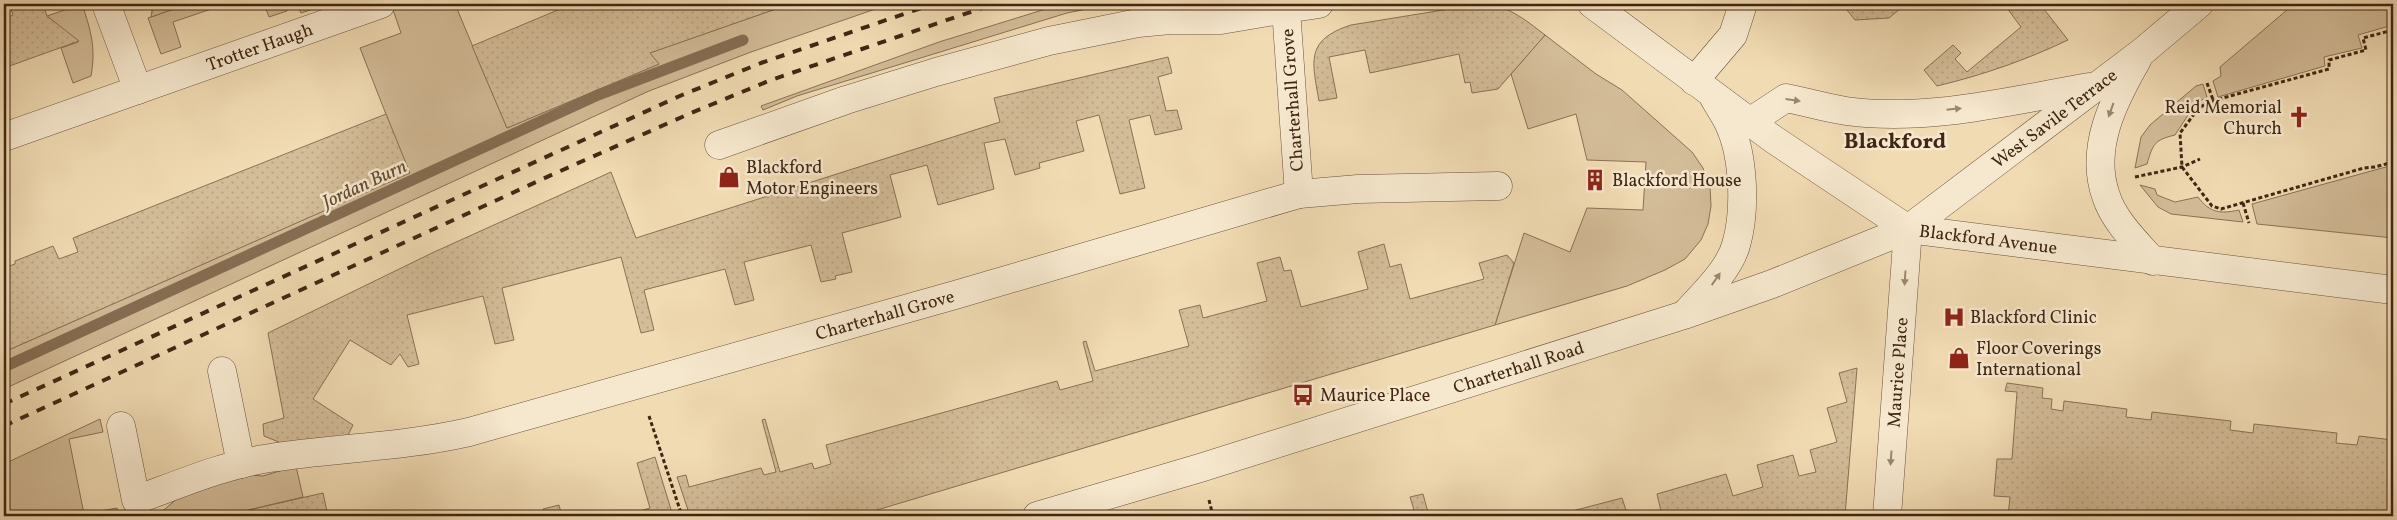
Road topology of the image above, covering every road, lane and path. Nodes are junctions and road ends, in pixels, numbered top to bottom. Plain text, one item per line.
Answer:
1 (106, 4) edge
2 (382, 4) edge
3 (1319, 4) edge
4 (1592, 4) edge
5 (1743, 4) edge
6 (2196, 5) edge
7 (1286, 10) junction
8 (2393, 30) edge
9 (2142, 52) junction
10 (2207, 83) dead end
11 (1702, 86) junction
12 (2094, 87) junction
13 (138, 90) junction
14 (2215, 101) junction
15 (2216, 108) dead end
16 (1751, 121) junction
17 (4, 137) edge
18 (718, 145) dead end
19 (2200, 159) dead end
20 (2393, 162) edge
21 (2182, 167) junction
22 (2138, 176) dead end
23 (1498, 186) dead end
24 (1299, 194) junction
25 (2243, 203) junction
26 (2249, 223) dead end
27 (1908, 230) junction
28 (2153, 261) junction
29 (2393, 290) edge
30 (1684, 315) junction
31 (222, 371) dead end
32 (638, 384) junction
33 (121, 426) dead end
34 (241, 464) junction
35 (682, 516) edge
36 (1037, 516) edge
37 (1887, 516) edge

1 - 13 street
2 - 13 street, Trotter Haugh
3 - 7 street, Charterhall Grove
4 - 11 street, Blackford Avenue
5 - 11 street
6 - 9 street, West Savile Terrace
7 - 18 street
7 - 24 street, Charterhall Grove
8 - 14 path
9 - 12 street, West Savile Terrace
9 -> 28 street
10 - 14 path
11 - 16 street, Blackford Avenue
30 -> 11 street
16 -> 12 street
12 - 27 street, West Savile Terrace
13 - 17 street, Trotter Haugh
14 - 15 path
14 - 21 path
16 - 27 street, Blackford Avenue
19 - 21 path
20 - 25 path
21 - 22 path
21 - 25 path
23 - 24 street, Charterhall Grove
24 - 32 street, Charterhall Grove
25 - 26 path
27 - 28 street, Blackford Avenue
27 - 30 street, Charterhall Road
27 -> 37 street, Maurice Place
28 - 29 street, Blackford Avenue
30 - 36 street, Charterhall Road
31 - 34 street
32 - 34 street, Charterhall Grove
32 - 35 path
33 - 34 street, Charterhall Grove

